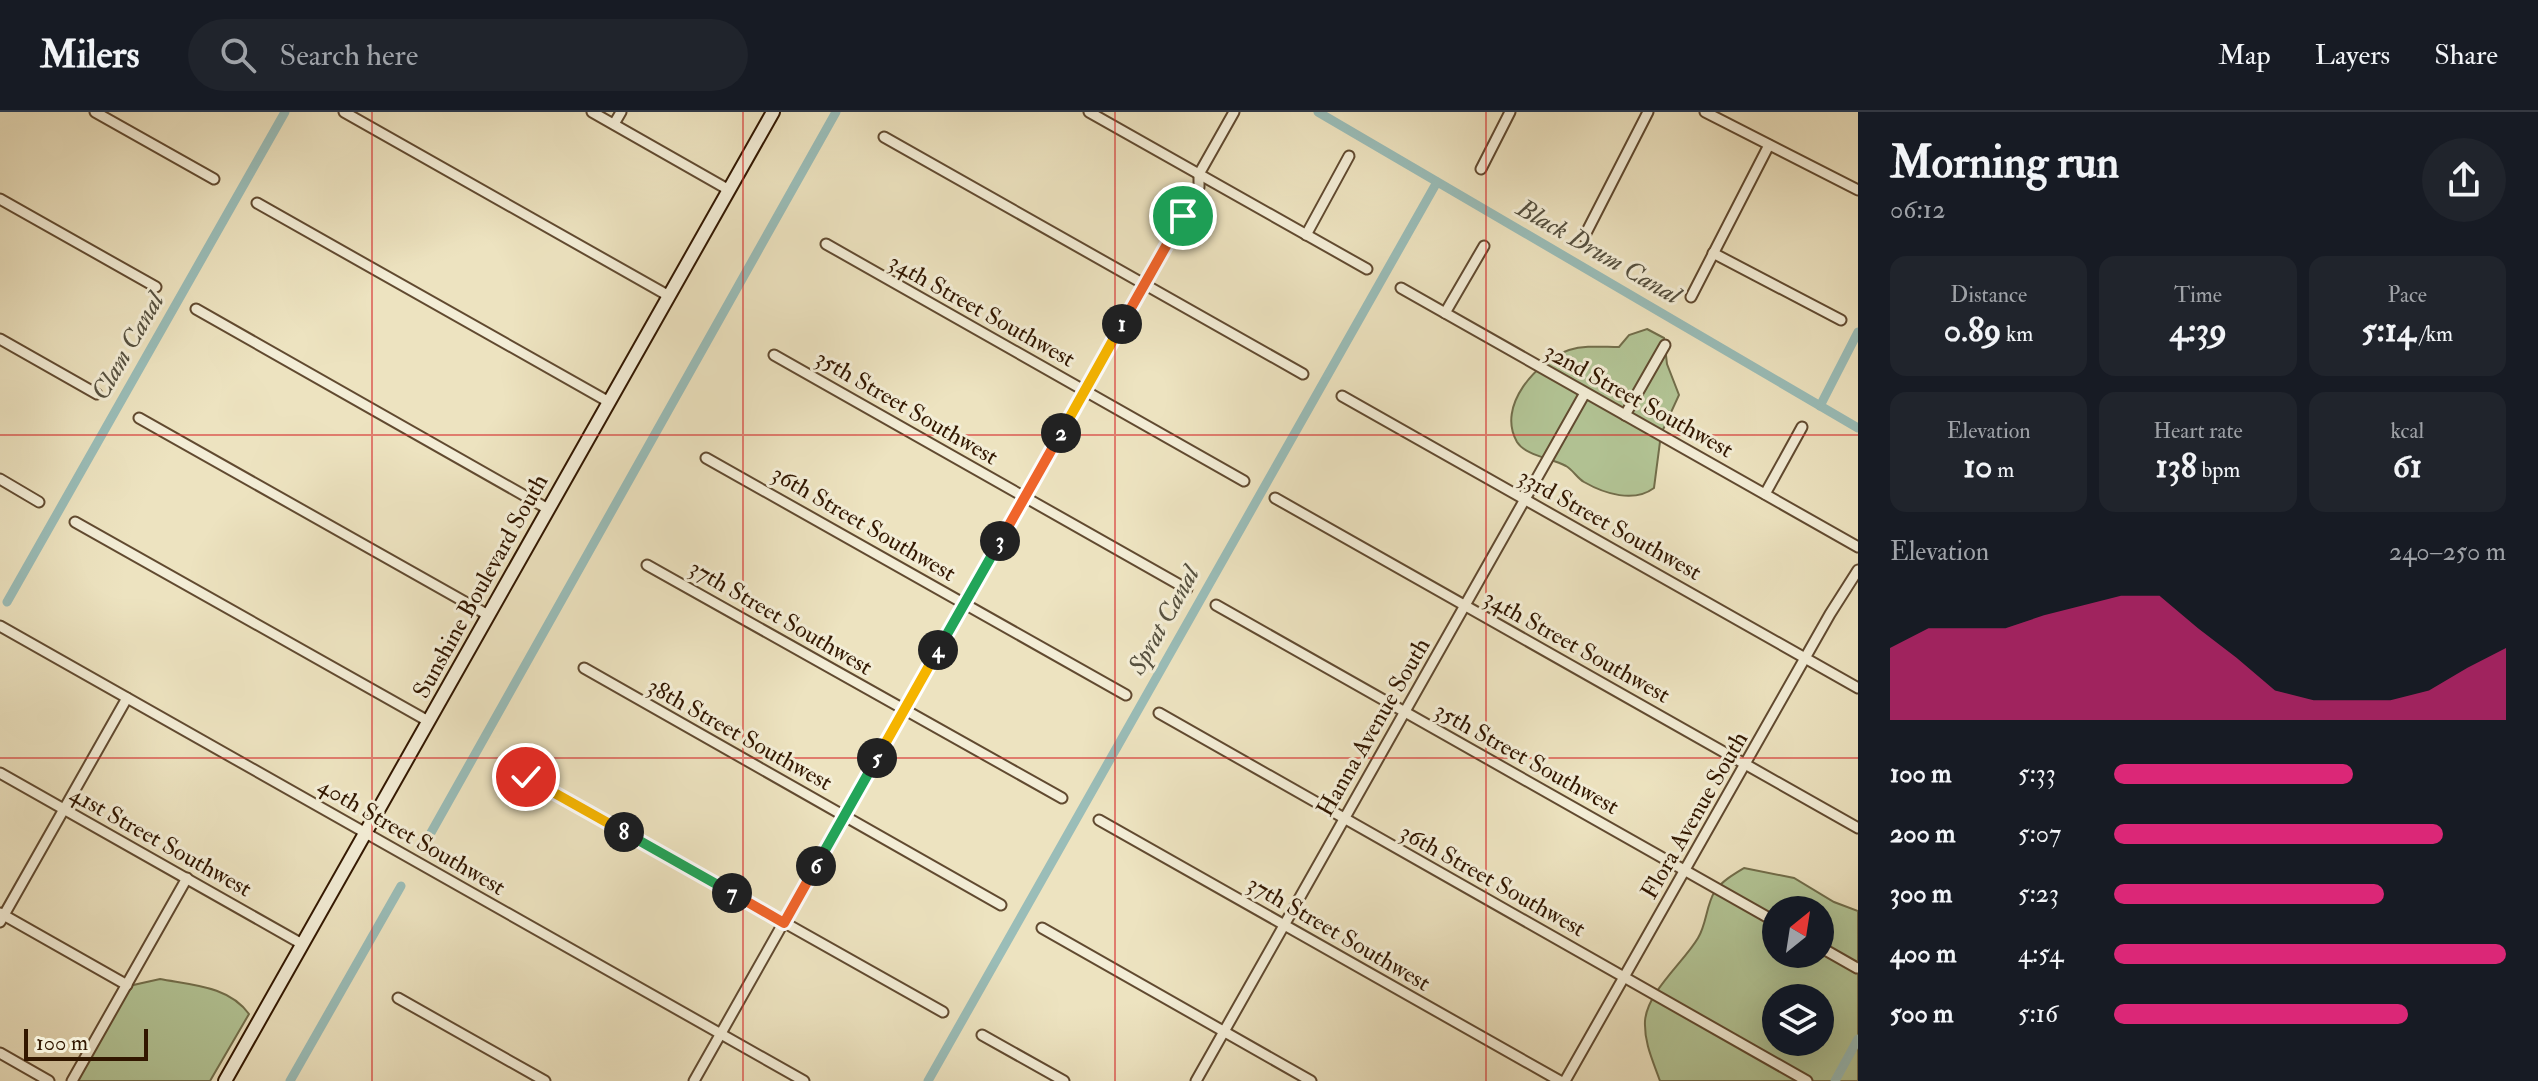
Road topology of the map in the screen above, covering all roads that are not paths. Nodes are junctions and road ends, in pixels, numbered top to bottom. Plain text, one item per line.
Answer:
1 (95, 112) edge
2 (344, 112) edge
3 (592, 112) edge
4 (621, 112) edge
5 (773, 112) edge
6 (1234, 112) edge
7 (1510, 112) edge
8 (1648, 112) edge
9 (1705, 112) edge
10 (1091, 113) edge
11 (614, 124) junction
12 (884, 137) dead end
13 (1769, 145) junction
14 (1349, 156) dead end
15 (1481, 169) dead end
16 (1199, 174) junction
17 (214, 179) dead end
18 (729, 190) junction
19 (1858, 190) edge
20 (0, 199) edge
21 (257, 203) dead end
22 (1306, 235) junction
23 (1584, 237) dead end
24 (826, 244) dead end
25 (1484, 246) dead end
26 (1713, 253) junction
27 (1367, 269) dead end
28 (1145, 284) junction
29 (156, 287) dead end
30 (1401, 288) dead end
31 (669, 296) junction
32 (1691, 297) dead end
33 (196, 309) dead end
34 (1445, 313) junction
35 (1841, 320) dead end
36 (0, 339) edge
37 (1665, 345) dead end
38 (774, 355) dead end
39 (1303, 374) dead end
40 (1085, 390) junction
41 (1585, 393) junction
42 (97, 394) dead end
43 (1342, 396) dead end
44 (609, 402) junction
45 (1625, 415) junction
46 (139, 418) dead end
47 (1802, 427) dead end
48 (706, 458) dead end
49 (0, 479) edge
50 (1244, 481) dead end
51 (1765, 494) junction
52 (1024, 497) junction
53 (1275, 498) dead end
54 (1525, 499) junction
55 (39, 502) dead end
56 (548, 509) junction
57 (75, 522) dead end
58 (1858, 547) edge
59 (647, 565) dead end
60 (1858, 570) edge
61 (1187, 589) dead end
62 (964, 604) junction
63 (1216, 605) dead end
64 (1465, 605) junction
65 (488, 615) junction
66 (0, 626) edge
67 (1806, 658) junction
68 (584, 668) dead end
69 (1858, 688) edge
70 (1126, 695) dead end
71 (127, 698) junction
72 (904, 710) junction
73 (1405, 712) junction
74 (1159, 713) dead end
75 (428, 721) junction
76 (1746, 764) junction
77 (0, 773) edge
78 (526, 777) dead end
79 (1062, 798) dead end
80 (64, 809) junction
81 (844, 816) junction
82 (1344, 819) junction
83 (1099, 820) dead end
84 (1858, 828) edge
85 (365, 833) junction
86 (1685, 870) junction
87 (187, 878) junction
88 (1001, 905) dead end
89 (1762, 914) edge
90 (1, 917) edge
91 (784, 923) junction
92 (1284, 925) junction
93 (1042, 928) dead end
94 (302, 944) junction
95 (1834, 955) edge
96 (1857, 968) edge
97 (1625, 977) junction
98 (127, 985) junction
99 (398, 998) dead end
100 (943, 1012) dead end
101 (1224, 1032) junction
102 (721, 1034) junction
103 (982, 1035) dead end
104 (0, 1053) edge
105 (49, 1081) edge
106 (72, 1081) edge
107 (225, 1081) edge
108 (545, 1081) edge
109 (694, 1081) edge
110 (804, 1081) edge
111 (1064, 1081) edge
112 (1196, 1081) edge
113 (1311, 1081) edge
114 (1563, 1081) edge
115 (1807, 1081) edge

1 - 17 street
2 - 31 street
3 - 11 street
4 - 11 street
5 - 18 street, Sunshine Boulevard South
6 - 16 street
7 - 15 street
8 - 23 street
9 - 13 street
10 - 16 street
11 - 18 street
12 - 28 street
13 - 19 street
13 - 26 street
14 - 22 street
16 - 22 street
16 - 28 street
18 - 31 street, Sunshine Boulevard South
20 - 29 street
21 - 44 street
22 - 27 street
24 - 40 street, 34th Street Southwest
25 - 34 street
26 - 32 street
26 - 35 street
28 - 39 street
28 - 40 street
30 - 34 street, 32nd Street Southwest
31 - 44 street, Sunshine Boulevard South
33 - 56 street
34 - 41 street, 32nd Street Southwest
36 - 42 street
37 - 45 street
38 - 52 street, 35th Street Southwest
40 - 50 street, 34th Street Southwest
40 - 52 street
41 - 45 street, 32nd Street Southwest
41 - 54 street, Hanna Avenue South
43 - 54 street, 33rd Street Southwest
44 - 56 street, Sunshine Boulevard South
45 - 51 street, 32nd Street Southwest
46 - 65 street
47 - 51 street
48 - 62 street, 36th Street Southwest
49 - 55 street
51 - 58 street, 32nd Street Southwest
52 - 61 street, 35th Street Southwest
52 - 62 street
53 - 64 street, 34th Street Southwest
54 - 64 street, Hanna Avenue South
54 - 67 street, 33rd Street Southwest
56 - 65 street, Sunshine Boulevard South
57 - 75 street
59 - 72 street, 37th Street Southwest
60 - 67 street, Flora Avenue South
62 - 70 street, 36th Street Southwest
62 - 72 street
63 - 73 street, 35th Street Southwest
64 - 73 street, Hanna Avenue South
64 - 76 street, 34th Street Southwest
65 - 75 street, Sunshine Boulevard South
66 - 71 street, 40th Street Southwest
67 - 69 street, 33rd Street Southwest
67 - 76 street, Flora Avenue South
68 - 81 street, 38th Street Southwest
71 - 80 street
71 - 85 street, 40th Street Southwest
72 - 79 street, 37th Street Southwest
72 - 81 street
73 - 82 street, Hanna Avenue South
73 - 86 street, 35th Street Southwest
74 - 82 street, 36th Street Southwest
75 - 85 street, Sunshine Boulevard South
76 - 84 street, 34th Street Southwest
76 - 86 street, Flora Avenue South
77 - 80 street, 41st Street Southwest
78 - 91 street
80 - 87 street, 41st Street Southwest
80 - 90 street
81 - 88 street, 38th Street Southwest
81 - 91 street
82 - 92 street, Hanna Avenue South
82 - 97 street, 36th Street Southwest
83 - 92 street, 37th Street Southwest
85 - 94 street, Sunshine Boulevard South
85 - 102 street, 40th Street Southwest
86 - 89 street, 35th Street Southwest
86 - 97 street, Flora Avenue South
87 - 94 street, 41st Street Southwest
87 - 98 street
90 - 98 street
91 - 100 street
91 - 102 street
92 - 101 street, Hanna Avenue South
92 - 114 street, 37th Street Southwest
93 - 101 street
94 - 107 street, Sunshine Boulevard South
95 - 96 street
97 - 114 street, Flora Avenue South
97 - 115 street, 36th Street Southwest
98 - 106 street
99 - 108 street
101 - 112 street, Hanna Avenue South
101 - 113 street
102 - 109 street
102 - 110 street, 40th Street Southwest
103 - 111 street
104 - 105 street

